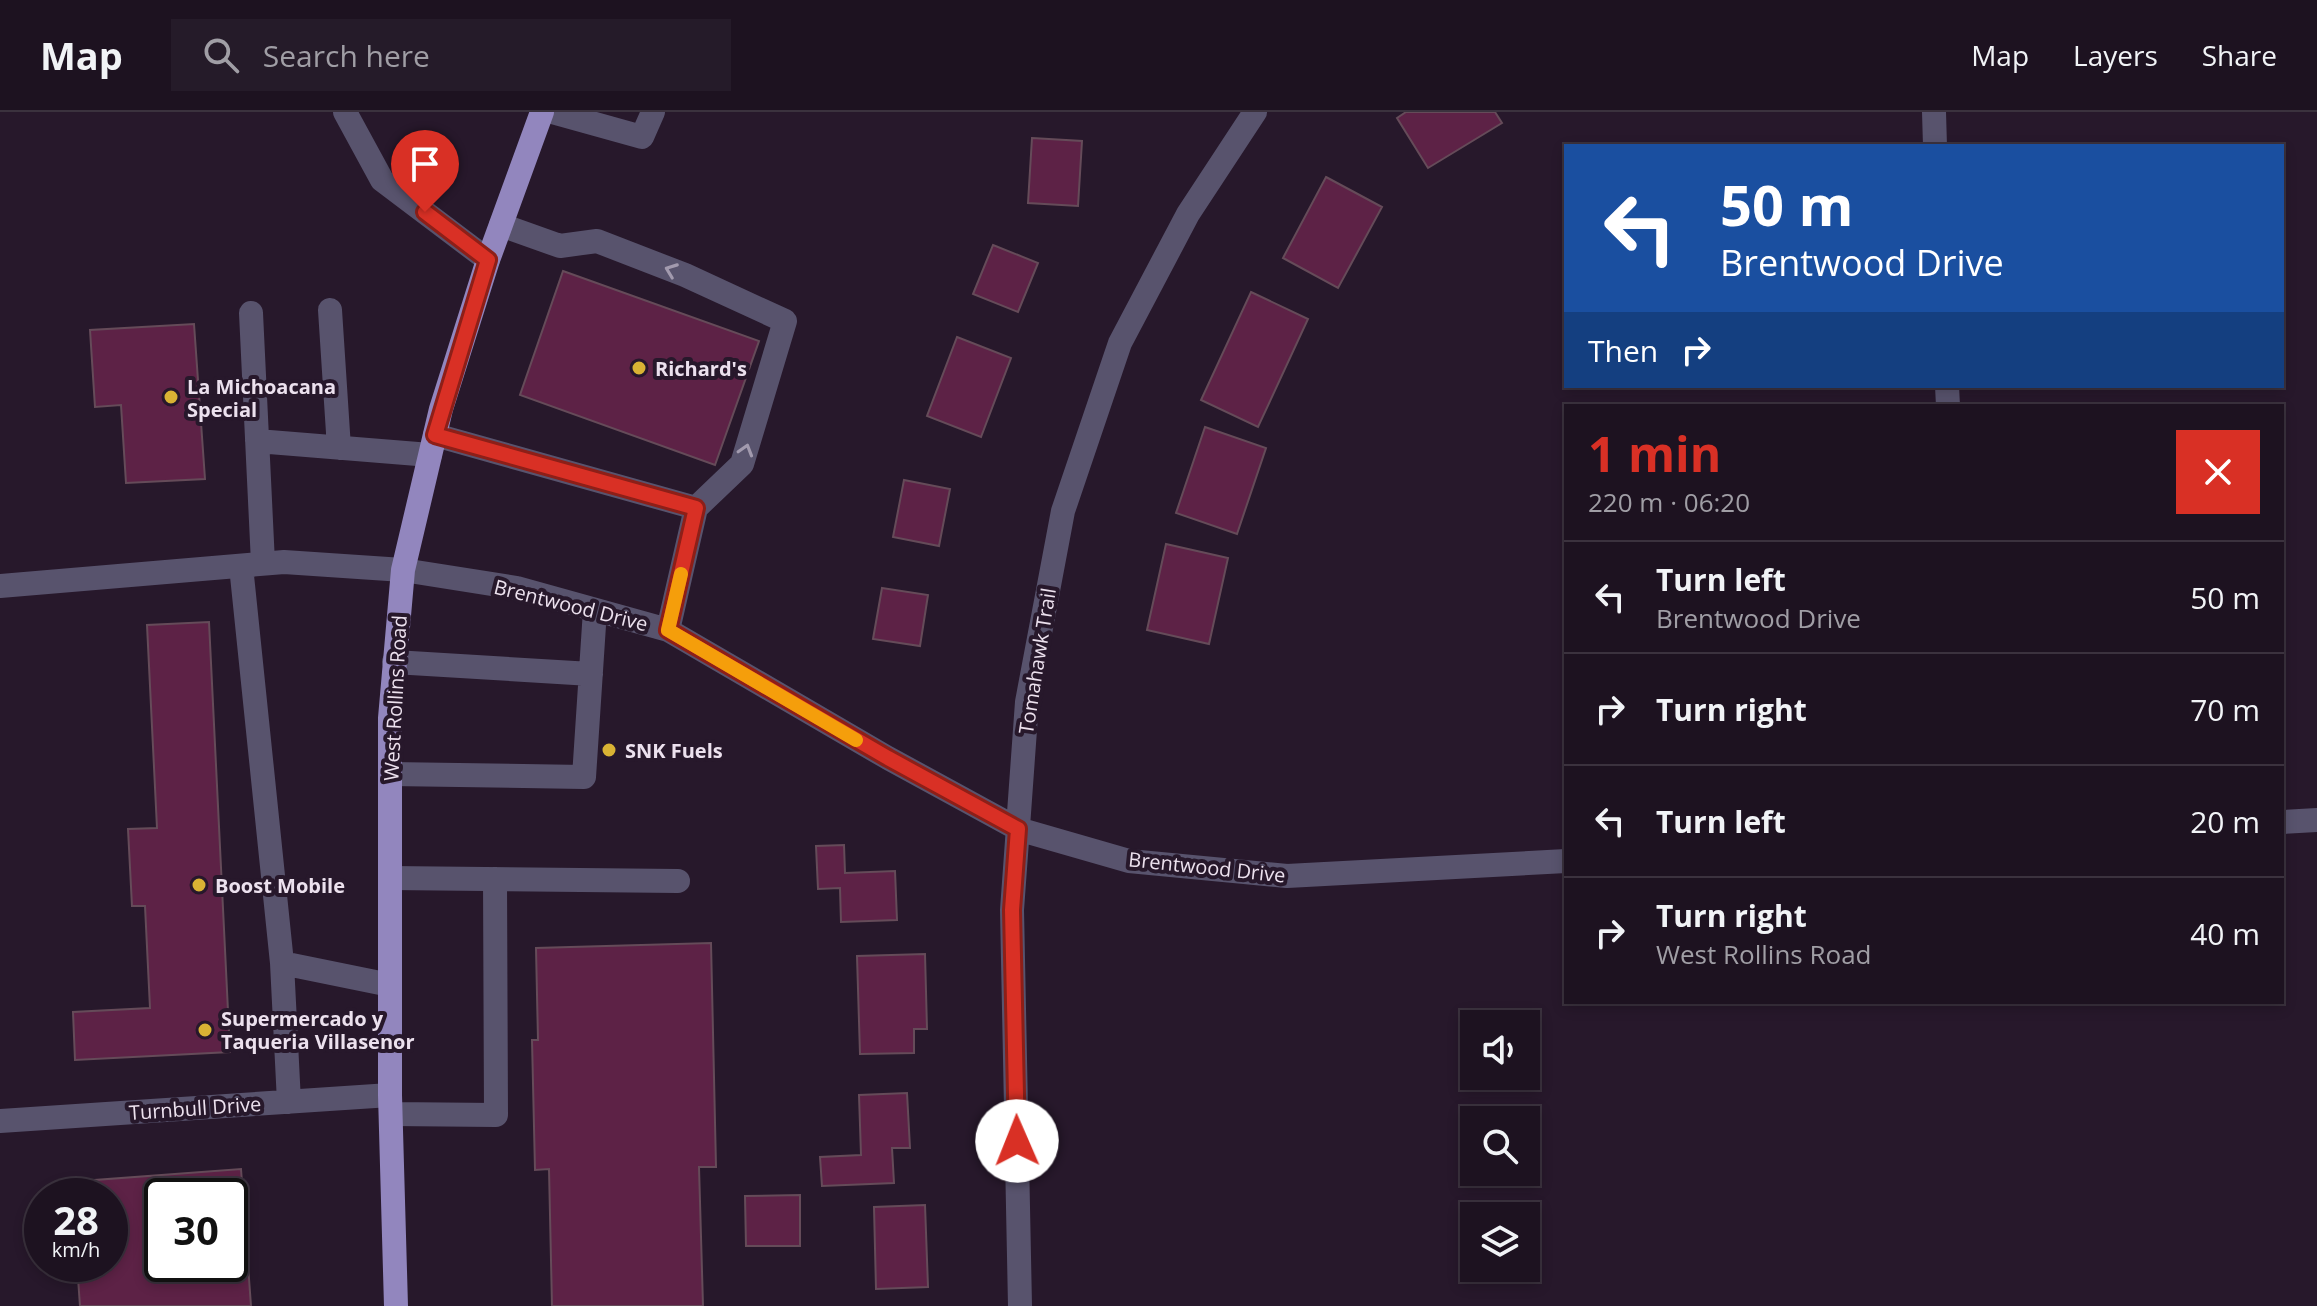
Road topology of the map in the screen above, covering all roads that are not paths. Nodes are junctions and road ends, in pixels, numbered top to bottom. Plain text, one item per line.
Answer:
1 (345, 112) edge
2 (542, 112) edge
3 (552, 112) edge
4 (653, 112) edge
5 (1255, 112) edge
6 (1934, 112) edge
7 (1935, 144) edge
8 (501, 225) junction
9 (488, 260) junction
10 (330, 310) dead end
11 (251, 313) dead end
12 (257, 441) junction
13 (432, 445) junction
14 (339, 448) junction
15 (696, 508) junction
16 (252, 564) junction
17 (403, 570) junction
18 (0, 586) edge
19 (595, 610) junction
20 (668, 630) junction
21 (394, 662) junction
22 (591, 674) junction
23 (390, 774) junction
24 (2317, 820) edge
25 (2284, 822) edge
26 (1018, 829) junction
27 (1564, 861) edge
28 (390, 878) junction
29 (495, 879) junction
30 (678, 881) dead end
31 (282, 963) junction
32 (390, 985) junction
33 (289, 1102) junction
34 (391, 1104) junction
35 (0, 1121) edge
36 (396, 1306) edge
37 (1020, 1306) edge

1 - 9 street
2 - 8 main road, West Rollins Road
3 - 4 street
5 - 26 street, Tomahawk Trail
6 - 7 street
8 - 9 main road, West Rollins Road
15 -> 8 street
9 - 13 main road, West Rollins Road
10 - 14 street
11 - 12 street
12 - 14 street
12 - 16 street
13 - 14 street
13 - 15 street
13 - 17 main road, West Rollins Road
15 - 20 street
16 - 17 street, Brentwood Drive
16 - 18 street, Brentwood Drive
16 - 31 street
17 - 19 street, Brentwood Drive
17 - 21 main road, West Rollins Road
19 - 20 street, Brentwood Drive
19 - 22 street
20 - 26 street, Brentwood Drive
21 - 22 street
21 - 23 main road, West Rollins Road
22 - 23 street
23 - 28 main road, West Rollins Road
24 - 25 street
26 - 27 street, Brentwood Drive
26 - 37 street, Tomahawk Trail
28 - 29 street
28 - 32 main road, West Rollins Road
29 - 30 street
29 - 34 street, Turnbull Drive
31 - 32 street
31 - 33 street
32 - 34 main road, West Rollins Road
33 - 34 street, Turnbull Drive
33 - 35 street, Turnbull Drive
34 - 36 main road, West Rollins Road

